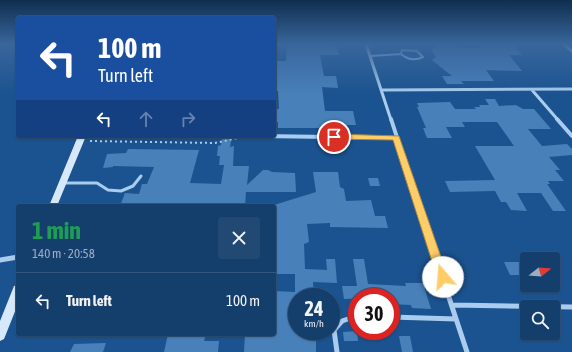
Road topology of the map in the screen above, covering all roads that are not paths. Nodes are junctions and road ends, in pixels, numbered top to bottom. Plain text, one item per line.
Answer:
1 (371, 60) edge
2 (572, 89) edge
3 (381, 90) junction
4 (532, 90) junction
5 (276, 136) edge
6 (572, 136) edge
7 (81, 138) edge
8 (396, 138) junction
9 (141, 176) dead end
10 (62, 183) junction
11 (54, 204) edge
12 (16, 257) edge
13 (0, 260) edge
14 (16, 295) edge
15 (452, 305) junction
16 (572, 307) edge
17 (400, 317) edge
18 (348, 319) edge
19 (456, 319) junction
20 (0, 334) edge
21 (337, 352) edge
22 (467, 352) edge

1 - 3 street
2 - 4 street
3 - 4 street
3 - 8 street
4 - 6 street
5 - 8 street
7 - 10 street
8 - 15 street
9 - 10 lane
10 - 11 street
12 - 13 street
14 - 20 street
15 - 16 street
15 - 19 street
17 - 19 street
18 - 21 street
19 - 22 street

